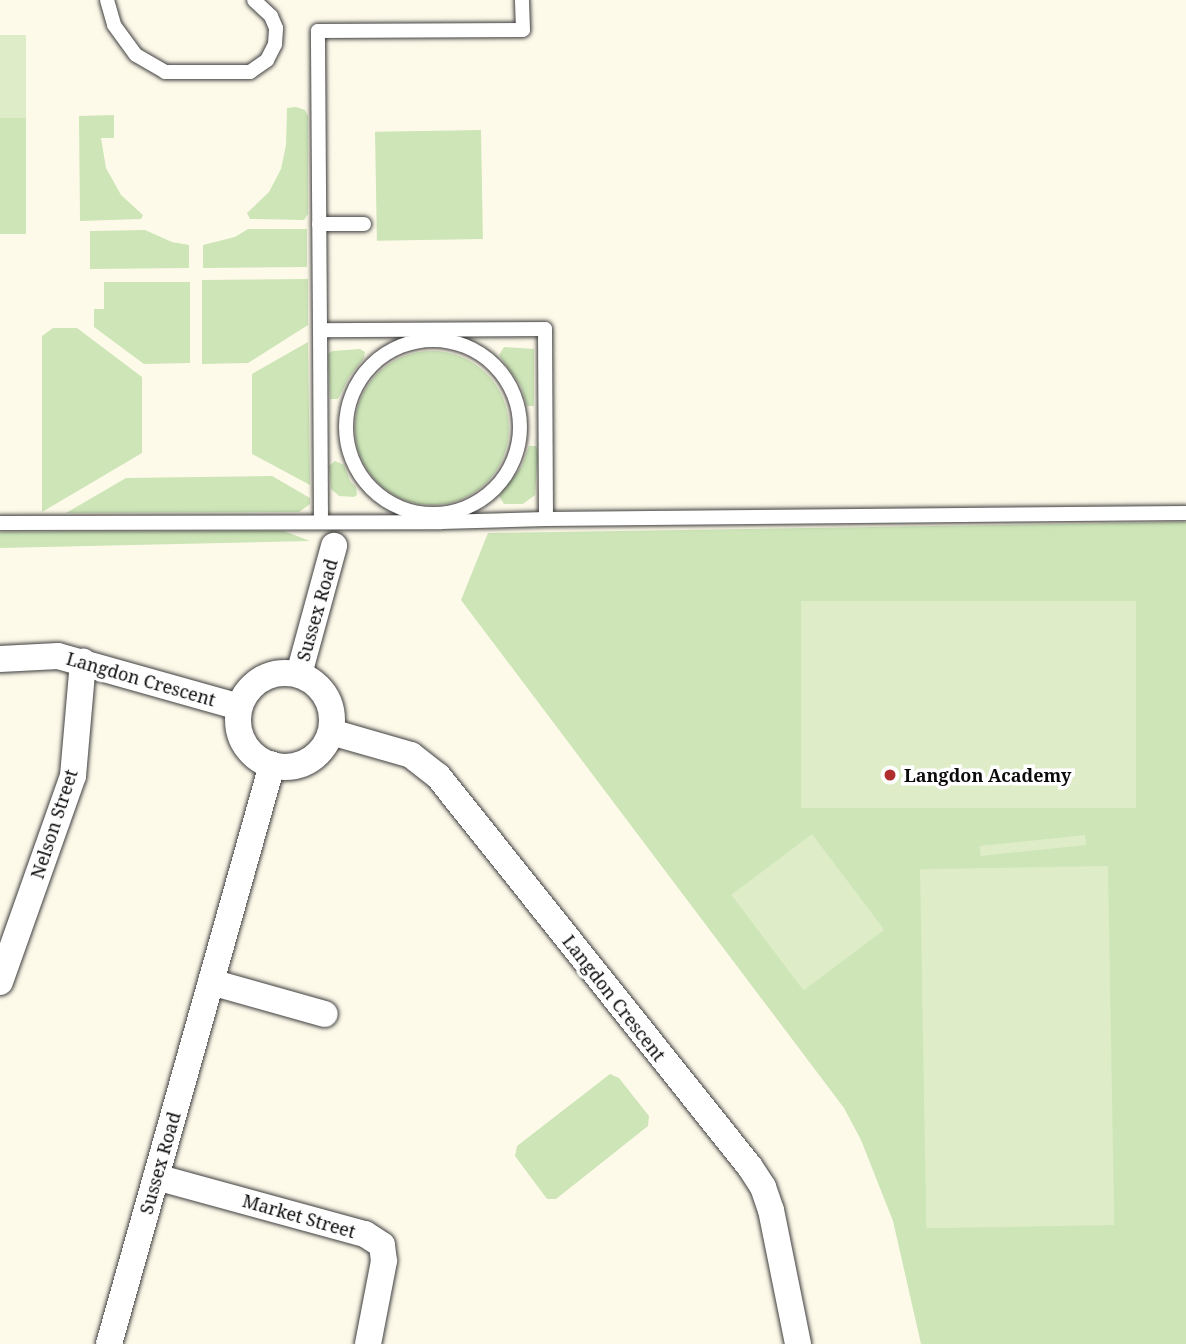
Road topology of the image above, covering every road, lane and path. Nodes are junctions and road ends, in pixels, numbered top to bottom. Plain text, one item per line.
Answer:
1 (107, 0) edge
2 (254, 0) edge
3 (522, 0) edge
4 (364, 223) dead end
5 (319, 224) junction
6 (320, 330) junction
7 (432, 335) junction
8 (320, 421) junction
9 (346, 421) junction
10 (520, 428) junction
11 (546, 428) junction
12 (1186, 513) edge
13 (441, 518) junction
14 (546, 519) junction
15 (321, 521) junction
16 (0, 523) edge
17 (337, 533) junction
18 (0, 659) edge
19 (83, 661) junction
20 (299, 674) junction
21 (239, 707) junction
22 (331, 732) junction
23 (272, 765) junction
24 (0, 982) edge
25 (211, 982) junction
26 (325, 1014) dead end
27 (156, 1177) junction
28 (109, 1344) edge
29 (368, 1344) edge
30 (798, 1344) edge

1 - 2 lane
3 - 5 lane
4 - 5 lane
5 - 6 lane
6 - 7 lane
6 - 8 lane
7 - 9 lane
7 - 10 lane
7 - 11 lane
8 - 9 lane
8 - 15 lane
9 - 13 lane
10 - 11 lane
10 - 13 lane
11 - 14 lane
12 - 14 lane
13 - 14 lane
13 - 17 lane
15 - 16 lane
15 - 17 lane
17 - 20 street, Sussex Road
18 - 19 street, Langdon Crescent
19 - 21 street, Langdon Crescent
19 - 24 street, Nelson Street
20 - 21 street, Langdon Crescent
20 - 22 street
21 - 23 street, Langdon Crescent
22 - 23 street
22 - 30 street, Langdon Crescent
23 - 25 street, Sussex Road
25 - 26 street
25 - 27 street, Sussex Road
27 - 28 street, Sussex Road
27 - 29 street, Market Street

